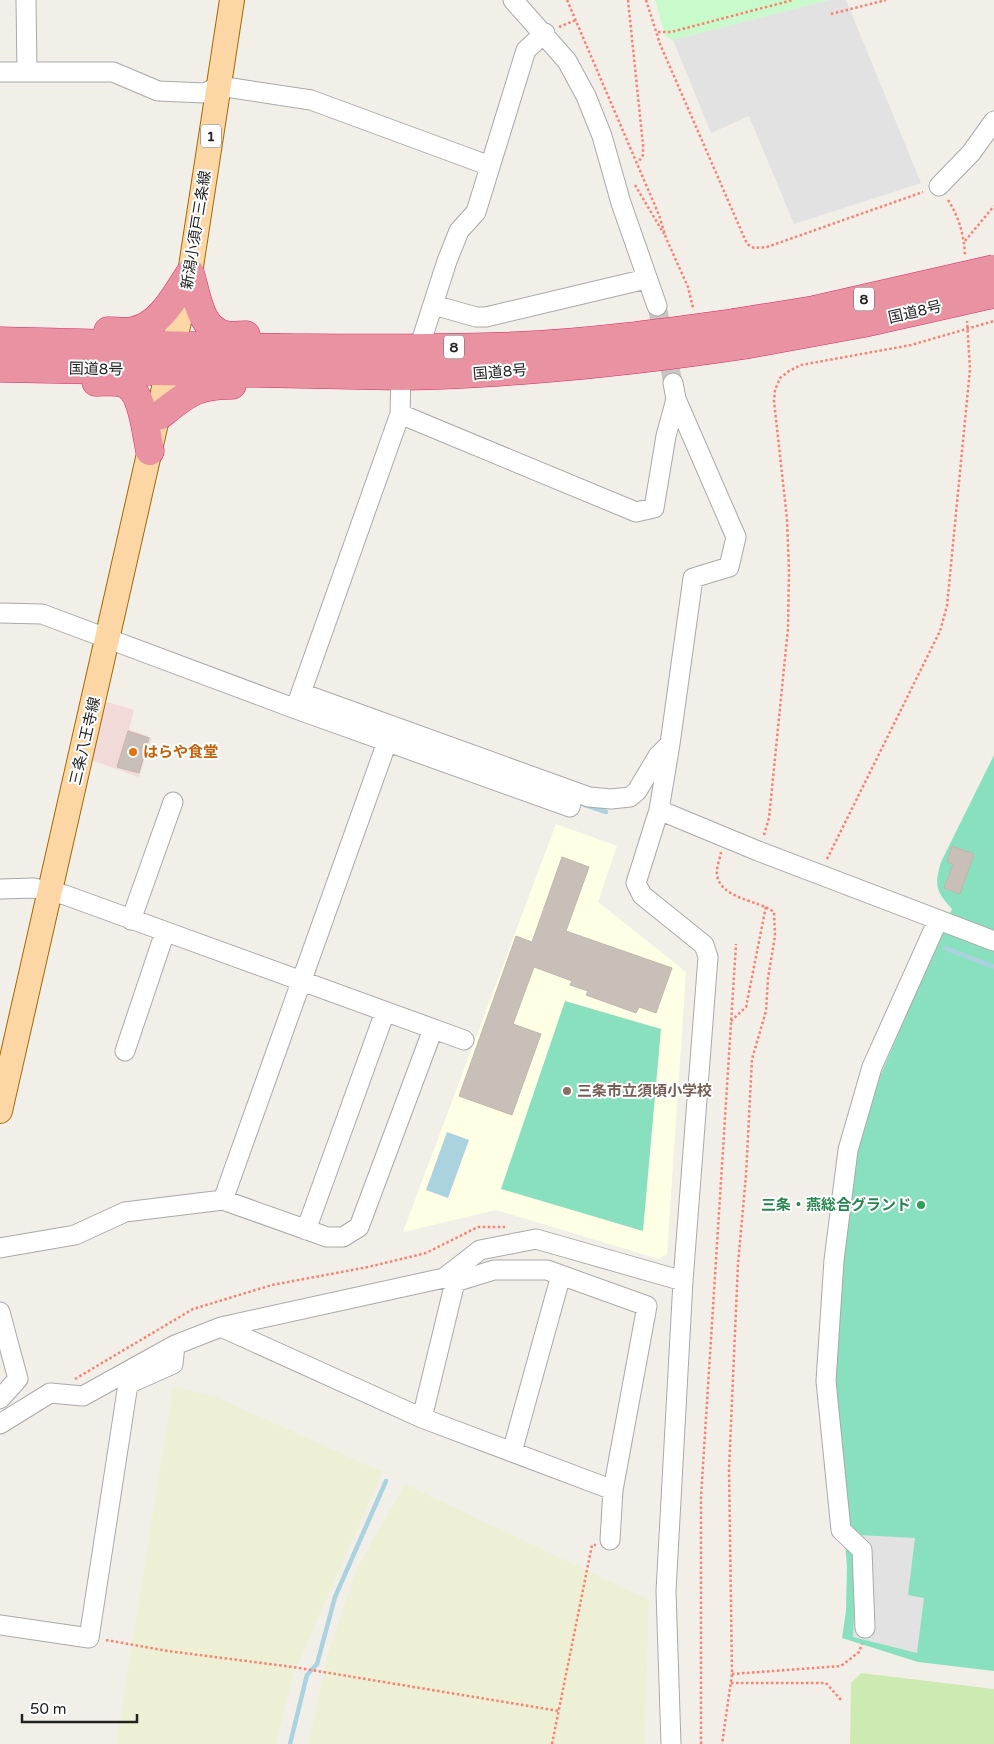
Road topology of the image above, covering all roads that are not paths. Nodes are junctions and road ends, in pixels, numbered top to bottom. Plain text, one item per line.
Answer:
1 (26, 0) edge
2 (232, 0) edge
3 (513, 0) edge
4 (550, 31) junction
5 (0, 72) edge
6 (27, 72) junction
7 (219, 86) junction
8 (994, 121) edge
9 (490, 166) junction
10 (939, 186) road end
11 (994, 269) edge
12 (190, 273) junction
13 (646, 279) junction
14 (994, 294) edge
15 (434, 305) junction
16 (657, 306) tunnel mouth
17 (738, 334) junction
18 (0, 341) edge
19 (36, 342) junction
20 (331, 348) junction
21 (419, 348) junction
22 (171, 358) junction
23 (1, 368) edge
24 (295, 374) junction
25 (401, 376) junction
26 (400, 414) junction
27 (159, 416) junction
28 (150, 451) junction
29 (0, 613) edge
30 (108, 639) junction
31 (298, 701) junction
32 (387, 742) junction
33 (670, 744) junction
34 (574, 792) junction
35 (173, 802) dead end
36 (658, 810) junction
37 (0, 889) edge
38 (50, 891) junction
39 (132, 920) junction
40 (938, 920) junction
41 (166, 932) junction
42 (994, 941) edge
43 (302, 982) junction
44 (385, 1012) junction
45 (433, 1029) junction
46 (464, 1040) dead end
47 (125, 1051) dead end
48 (0, 1110) edge
49 (223, 1200) junction
50 (306, 1230) junction
51 (0, 1248) edge
52 (561, 1275) junction
53 (450, 1280) junction
54 (683, 1280) junction
55 (0, 1312) edge
56 (221, 1326) junction
57 (175, 1345) junction
58 (0, 1399) edge
59 (422, 1418) junction
60 (0, 1424) edge
61 (512, 1452) junction
62 (613, 1490) junction
63 (610, 1540) road end
64 (0, 1626) edge
65 (865, 1628) road end
66 (671, 1744) edge

1 - 6 street
2 - 7 main road, 新潟小須戸三条線 / 1
3 - 4 street
4 - 9 street
4 - 13 street
5 - 6 street
6 - 7 street
7 - 9 street
7 - 12 main road, 新潟小須戸三条線 / 1
8 - 10 street
9 - 15 street
11 - 17 highway, 国道8号 / 8, bridge
12 - 19 highway
12 - 20 highway
12 - 22 main road, 新潟小須戸三条線 / 1
13 - 15 street
13 - 16 street
14 - 17 highway, 国道8号 / 8, bridge
15 - 21 street
17 - 21 highway, 国道8号 / 8
17 - 25 highway, 国道8号 / 8
18 - 19 highway, 国道8号 / 8
19 - 22 highway, 国道8号 / 8
20 - 21 highway, 国道8号 / 8
20 - 22 highway, 国道8号 / 8
22 - 23 highway, 国道8号 / 8
22 - 24 highway, 国道8号 / 8
22 - 27 main road, 三条八王寺線
23 - 28 highway
24 - 25 highway, 国道8号 / 8
24 - 27 highway
25 - 26 street
26 - 31 street
26 - 33 street
27 - 28 main road, 三条八王寺線
28 - 30 main road, 三条八王寺線
29 - 30 street
30 - 31 street
30 - 38 main road, 三条八王寺線
31 - 32 street
31 - 34 street
32 - 34 street
32 - 43 street
33 - 34 street
33 - 36 street
35 - 39 street
36 - 40 street
36 - 54 street
37 - 38 street
38 - 39 street
38 - 48 main road, 三条八王寺線
39 - 41 street
40 - 42 street
40 - 65 street
41 - 43 street
41 - 47 street
43 - 44 street
43 - 49 street
44 - 45 street
44 - 50 street
45 - 46 street
45 - 50 street
49 - 50 street
49 - 51 street
52 - 53 street
52 - 61 street
52 - 62 street
53 - 54 street
53 - 56 street
53 - 59 street
54 - 66 street
55 - 58 street
56 - 57 street
56 - 59 street
57 - 60 street
57 - 64 street
59 - 61 street
61 - 62 street
62 - 63 street

